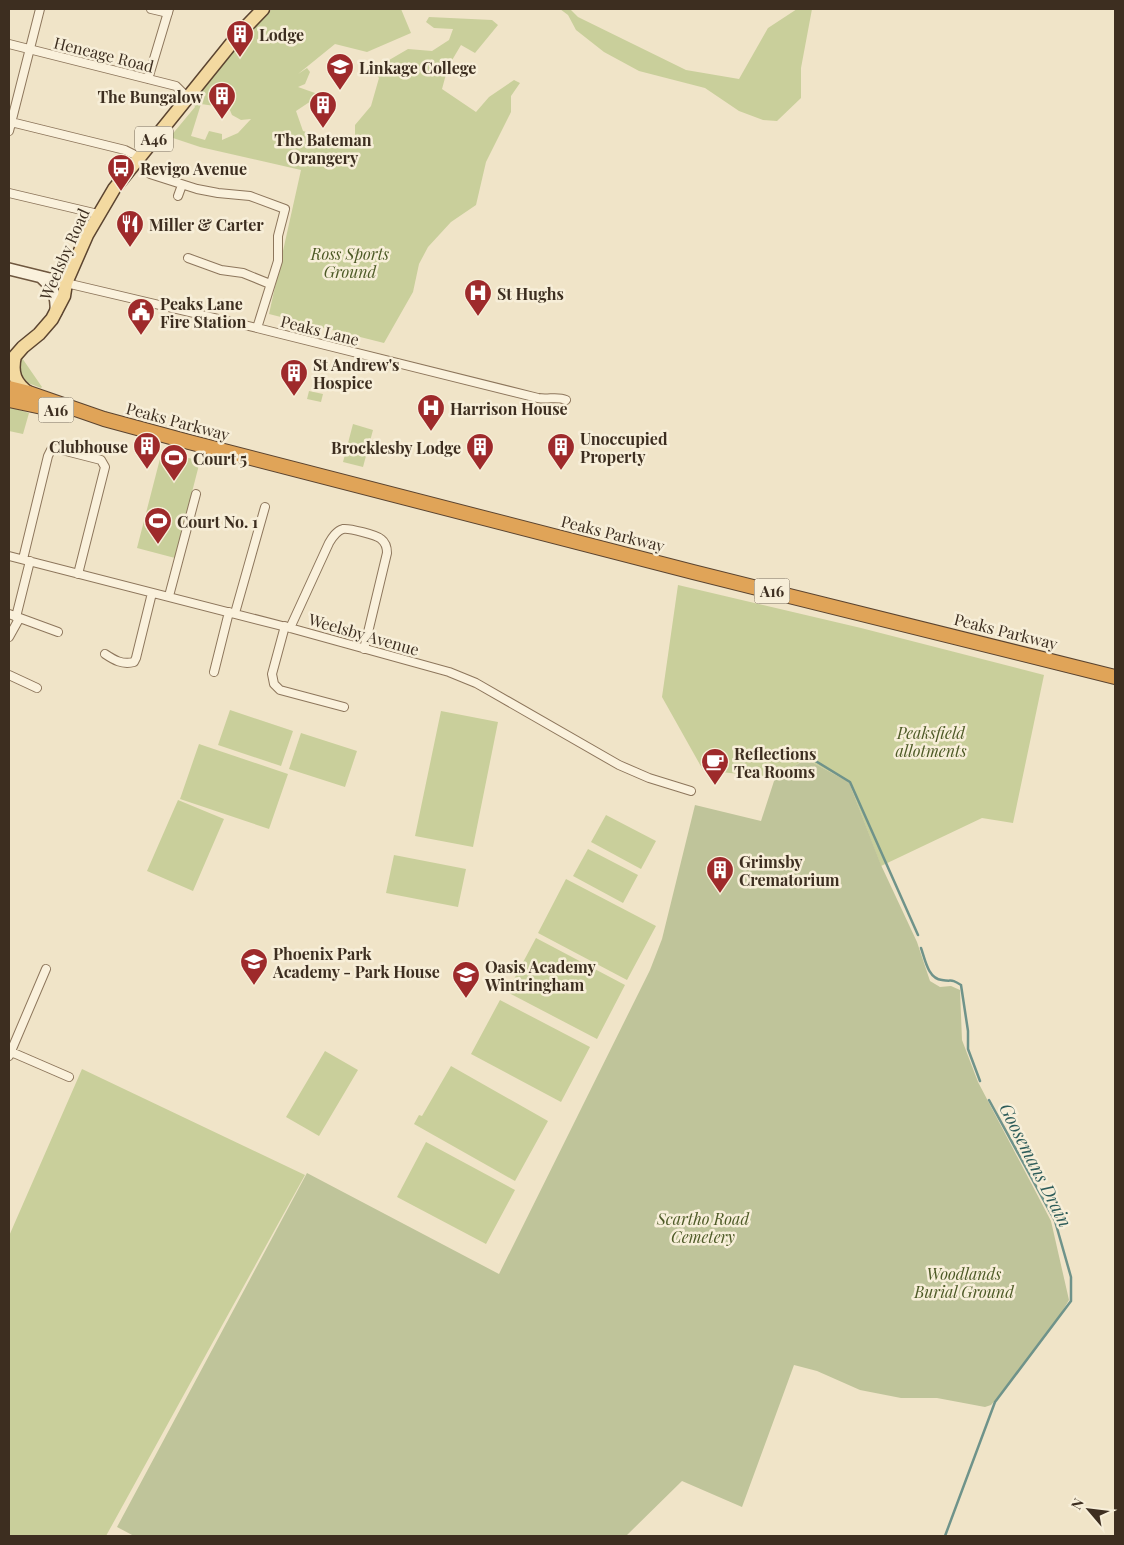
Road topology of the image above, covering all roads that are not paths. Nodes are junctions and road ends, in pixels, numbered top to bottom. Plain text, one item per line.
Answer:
1 (40, 9) edge
2 (151, 9) edge
3 (263, 9) edge
4 (168, 11) edge
5 (9, 44) edge
6 (29, 49) junction
7 (148, 79) junction
8 (188, 98) junction
9 (11, 122) junction
10 (9, 131) edge
11 (139, 157) junction
12 (150, 174) dead end
13 (182, 185) junction
14 (9, 193) edge
15 (178, 196) dead end
16 (98, 214) junction
17 (188, 258) dead end
18 (9, 269) edge
19 (41, 277) junction
20 (66, 283) junction
21 (270, 284) junction
22 (56, 312) junction
23 (257, 328) junction
24 (14, 354) edge
25 (9, 388) edge
26 (29, 393) junction
27 (9, 400) edge
28 (566, 400) dead end
29 (104, 419) junction
30 (196, 494) dead end
31 (265, 507) dead end
32 (9, 556) edge
33 (26, 560) junction
34 (78, 574) junction
35 (152, 593) junction
36 (169, 596) junction
37 (232, 613) junction
38 (15, 617) edge
39 (287, 627) junction
40 (58, 632) dead end
41 (9, 637) edge
42 (364, 649) junction
43 (105, 654) dead end
44 (214, 672) dead end
45 (9, 675) edge
46 (1115, 677) edge
47 (37, 688) dead end
48 (344, 707) dead end
49 (692, 791) dead end
50 (46, 968) dead end
51 (9, 1053) edge
52 (69, 1077) dead end

1 - 6 street
2 - 4 street
3 - 8 main road, Weelsby Road / A46
4 - 7 street
5 - 6 street, Heneage Road
6 - 7 street, Heneage Road
6 - 9 street
7 - 8 street, Heneage Road
8 - 11 main road, Weelsby Road / A46
9 - 10 street
9 - 11 street
11 - 16 main road, Weelsby Road / A46
12 - 13 street
13 - 15 street
13 - 21 street
14 - 16 street
16 - 20 main road, Weelsby Road / A46
17 - 21 street
18 - 19 main road
19 - 20 main road
19 - 22 main road
20 - 22 main road, Weelsby Road / A46
20 - 23 street, Peaks Lane
21 - 23 street
22 - 24 main road, Weelsby Road / A46
23 - 28 street, Peaks Lane
24 - 26 main road, A16
25 - 26 highway, Peaks Parkway / A16
26 - 29 highway, Peaks Parkway / A16
27 - 29 highway, Peaks Parkway / A16
29 - 46 highway, Peaks Parkway / A16
30 - 36 street
31 - 37 street
32 - 33 street, Weelsby Avenue
33 - 34 street, Weelsby Avenue
33 - 34 street
33 - 38 street
34 - 35 street, Weelsby Avenue
35 - 36 street, Weelsby Avenue
35 - 43 street
36 - 37 street, Weelsby Avenue
37 - 39 street, Weelsby Avenue
37 - 44 street
38 - 40 street
38 - 41 street
39 - 42 street, Weelsby Avenue
39 - 42 street
39 - 48 street
42 - 49 street, Weelsby Avenue
45 - 47 street
50 - 51 street
51 - 52 street

